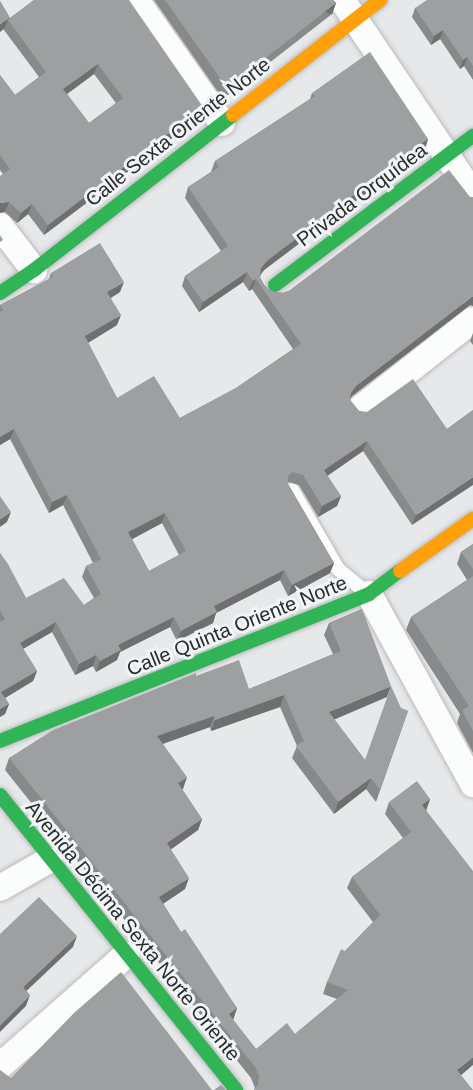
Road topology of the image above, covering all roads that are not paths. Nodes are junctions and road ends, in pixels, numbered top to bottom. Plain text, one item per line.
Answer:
1 (136, 0) edge
2 (380, 0) edge
3 (348, 10) edge
4 (222, 123) junction
5 (473, 136) edge
6 (447, 156) junction
7 (473, 194) edge
8 (0, 226) edge
9 (34, 270) junction
10 (275, 285) dead end
11 (0, 293) edge
12 (473, 320) edge
13 (361, 408) dead end
14 (292, 490) edge
15 (473, 519) edge
16 (369, 594) junction
17 (0, 741) edge
18 (473, 784) edge
19 (0, 795) edge
20 (49, 860) junction
21 (0, 888) edge
22 (126, 955) junction
23 (0, 1066) edge
24 (236, 1090) edge

1 - 4 street
2 - 3 street, Calle Sexta Oriente Norte
3 - 4 street, Calle Sexta Oriente Norte
3 - 6 street
4 - 9 street, Calle Sexta Oriente Norte
5 - 6 street, Privada Orquídea
6 - 7 street
6 - 10 street, Privada Orquídea
8 - 9 street
9 - 11 street, Calle Sexta Oriente Norte
12 - 13 street
14 - 16 lane
15 - 16 street, Calle Quinta Oriente Norte
16 - 17 street, Calle Quinta Oriente Norte
16 - 18 street
19 - 20 street, Avenida Décima Sexta Norte Oriente
20 - 21 street
20 - 22 street, Avenida Décima Sexta Norte Oriente
22 - 23 street
22 - 24 street, Avenida Décima Sexta Norte Oriente

